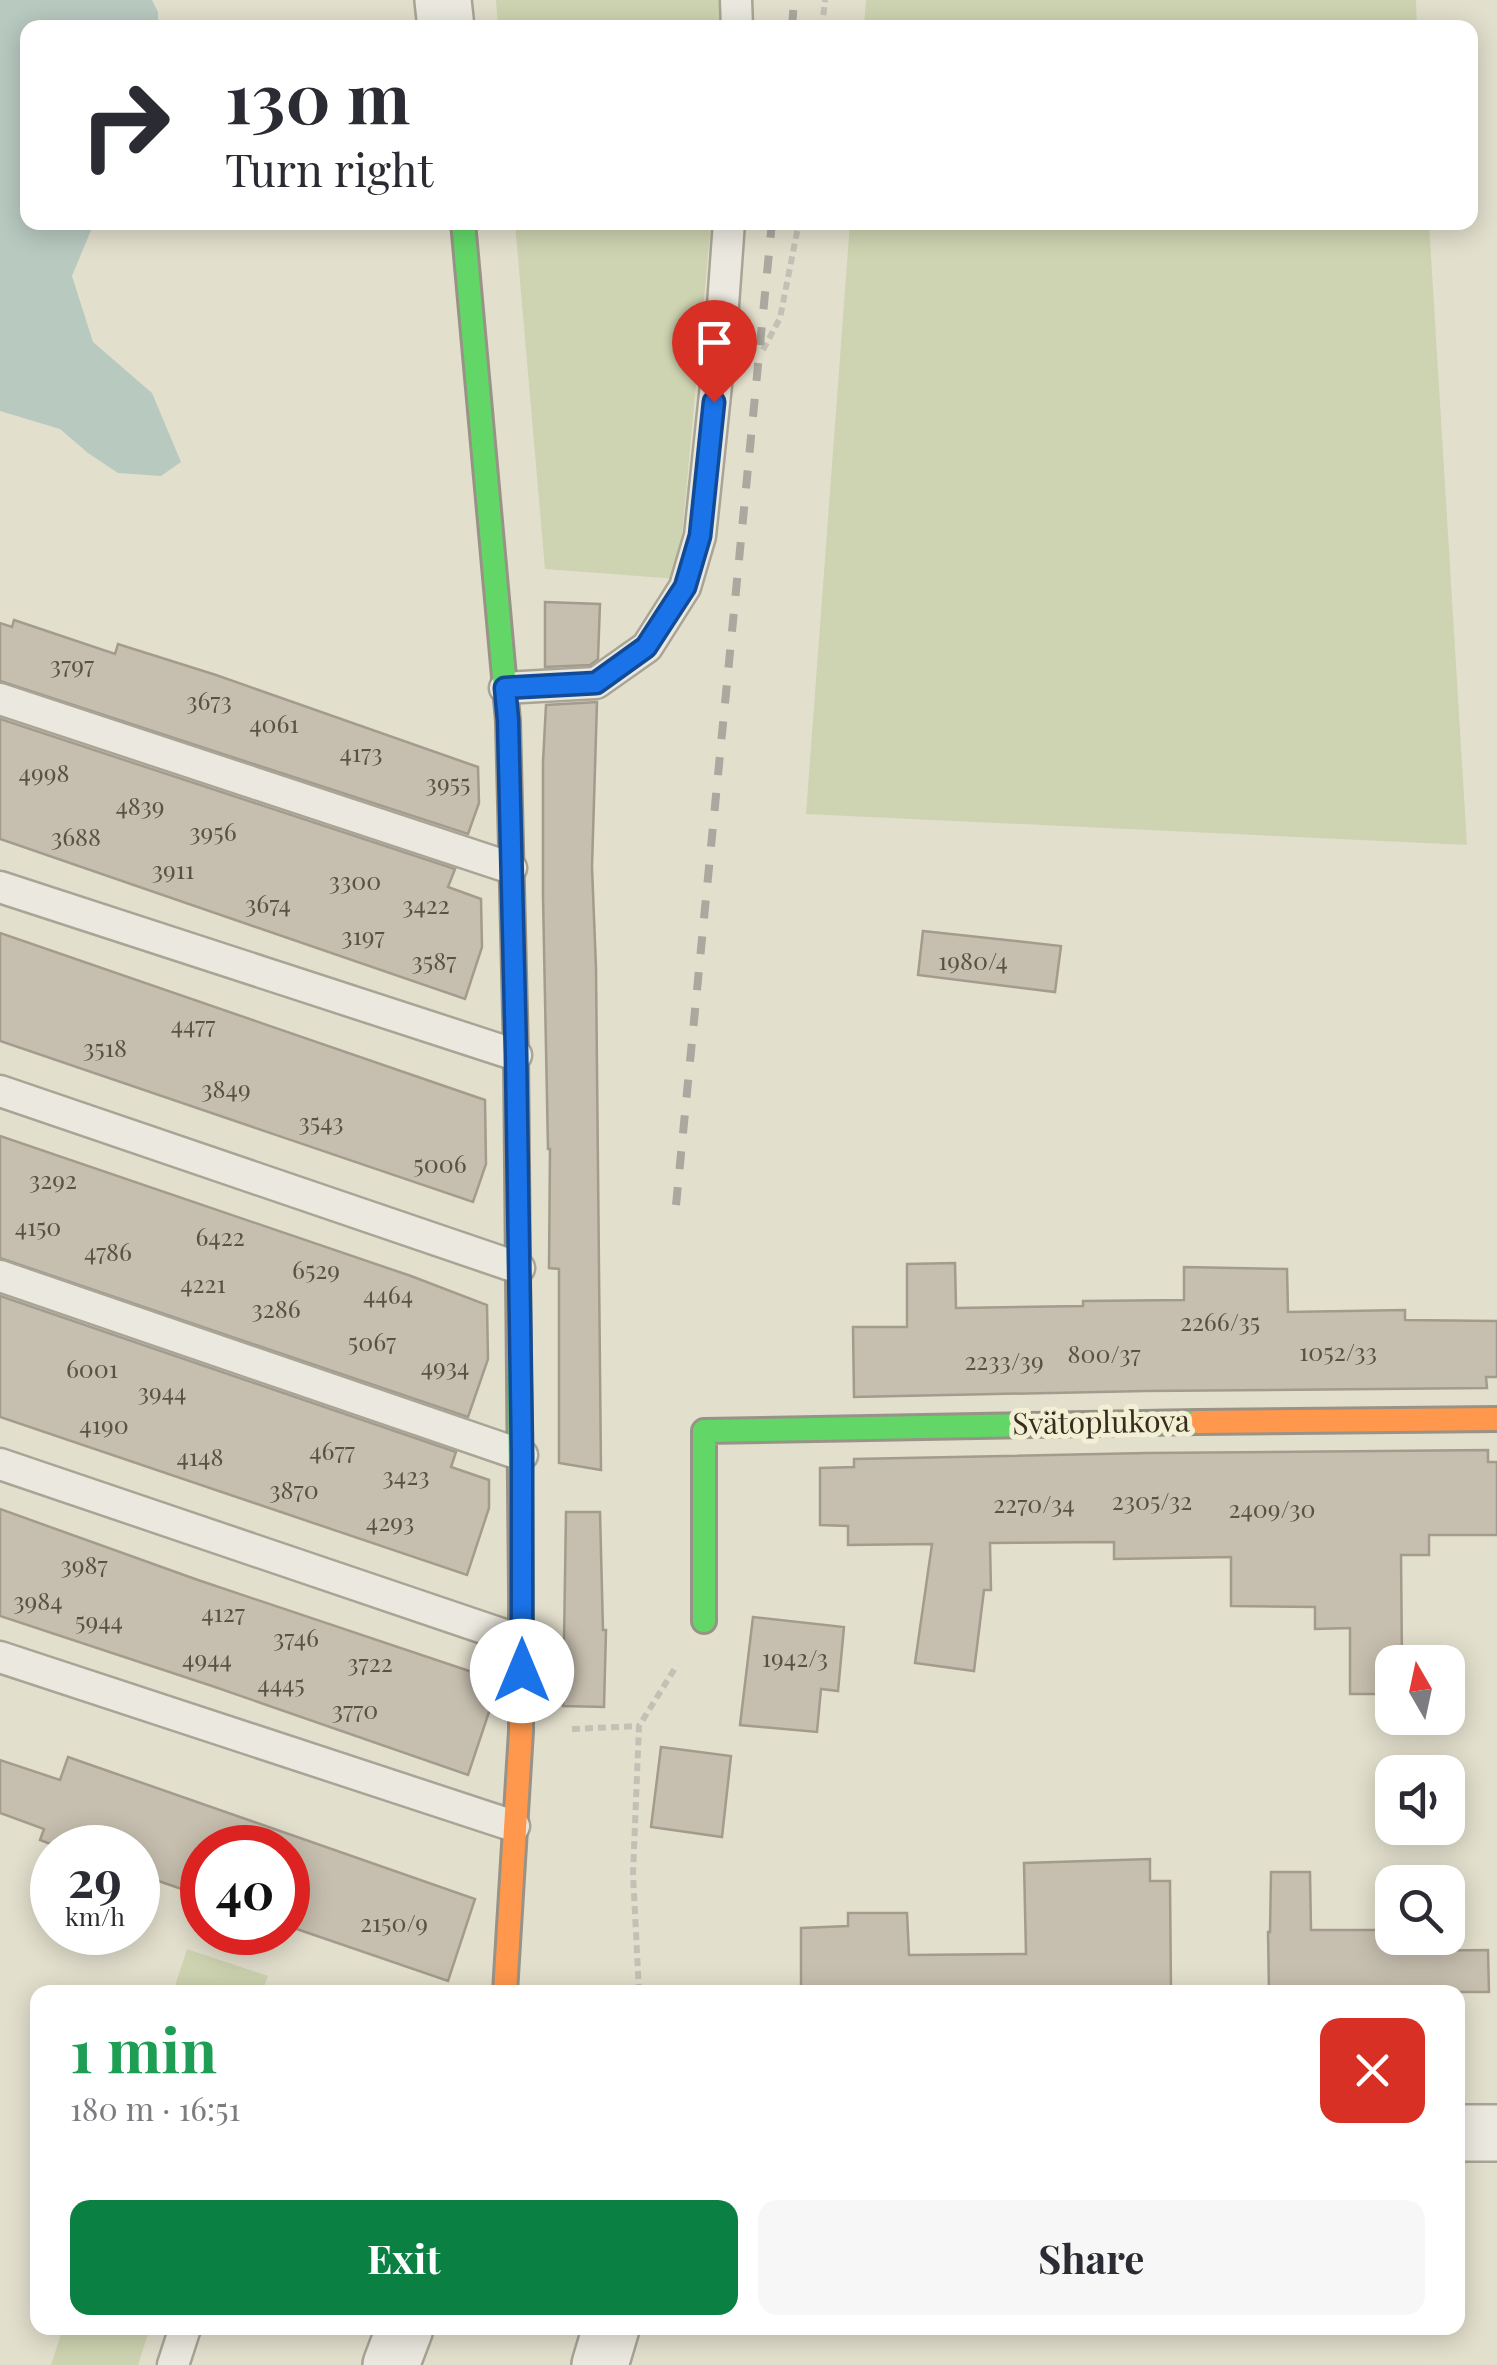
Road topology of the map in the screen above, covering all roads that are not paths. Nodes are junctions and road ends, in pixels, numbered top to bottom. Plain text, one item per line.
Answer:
1 (464, 230) edge
2 (728, 230) edge
3 (505, 688) junction
4 (0, 699) edge
5 (511, 868) junction
6 (0, 886) edge
7 (516, 1054) junction
8 (0, 1091) edge
9 (519, 1268) junction
10 (0, 1276) edge
11 (1497, 1419) edge
12 (522, 1454) junction
13 (0, 1464) edge
14 (704, 1621) road end
15 (522, 1640) junction
16 (0, 1657) edge
17 (514, 1826) junction
18 (506, 1985) edge
19 (1465, 2133) edge
20 (1497, 2133) edge
21 (183, 2335) edge
22 (403, 2335) edge
23 (609, 2335) edge
24 (173, 2365) edge
25 (392, 2365) edge
26 (600, 2365) edge

1 - 3 street
2 - 3 lane
3 - 5 street
4 - 5 lane
5 - 7 street
6 - 7 lane
7 - 9 street
8 - 9 lane
9 - 12 street
10 - 12 lane
11 - 14 street, Svätoplukova
12 - 15 street
13 - 15 lane
15 - 17 street
16 - 17 lane
17 - 18 street
19 - 20 street
21 - 24 lane
22 - 25 street
23 - 26 street

